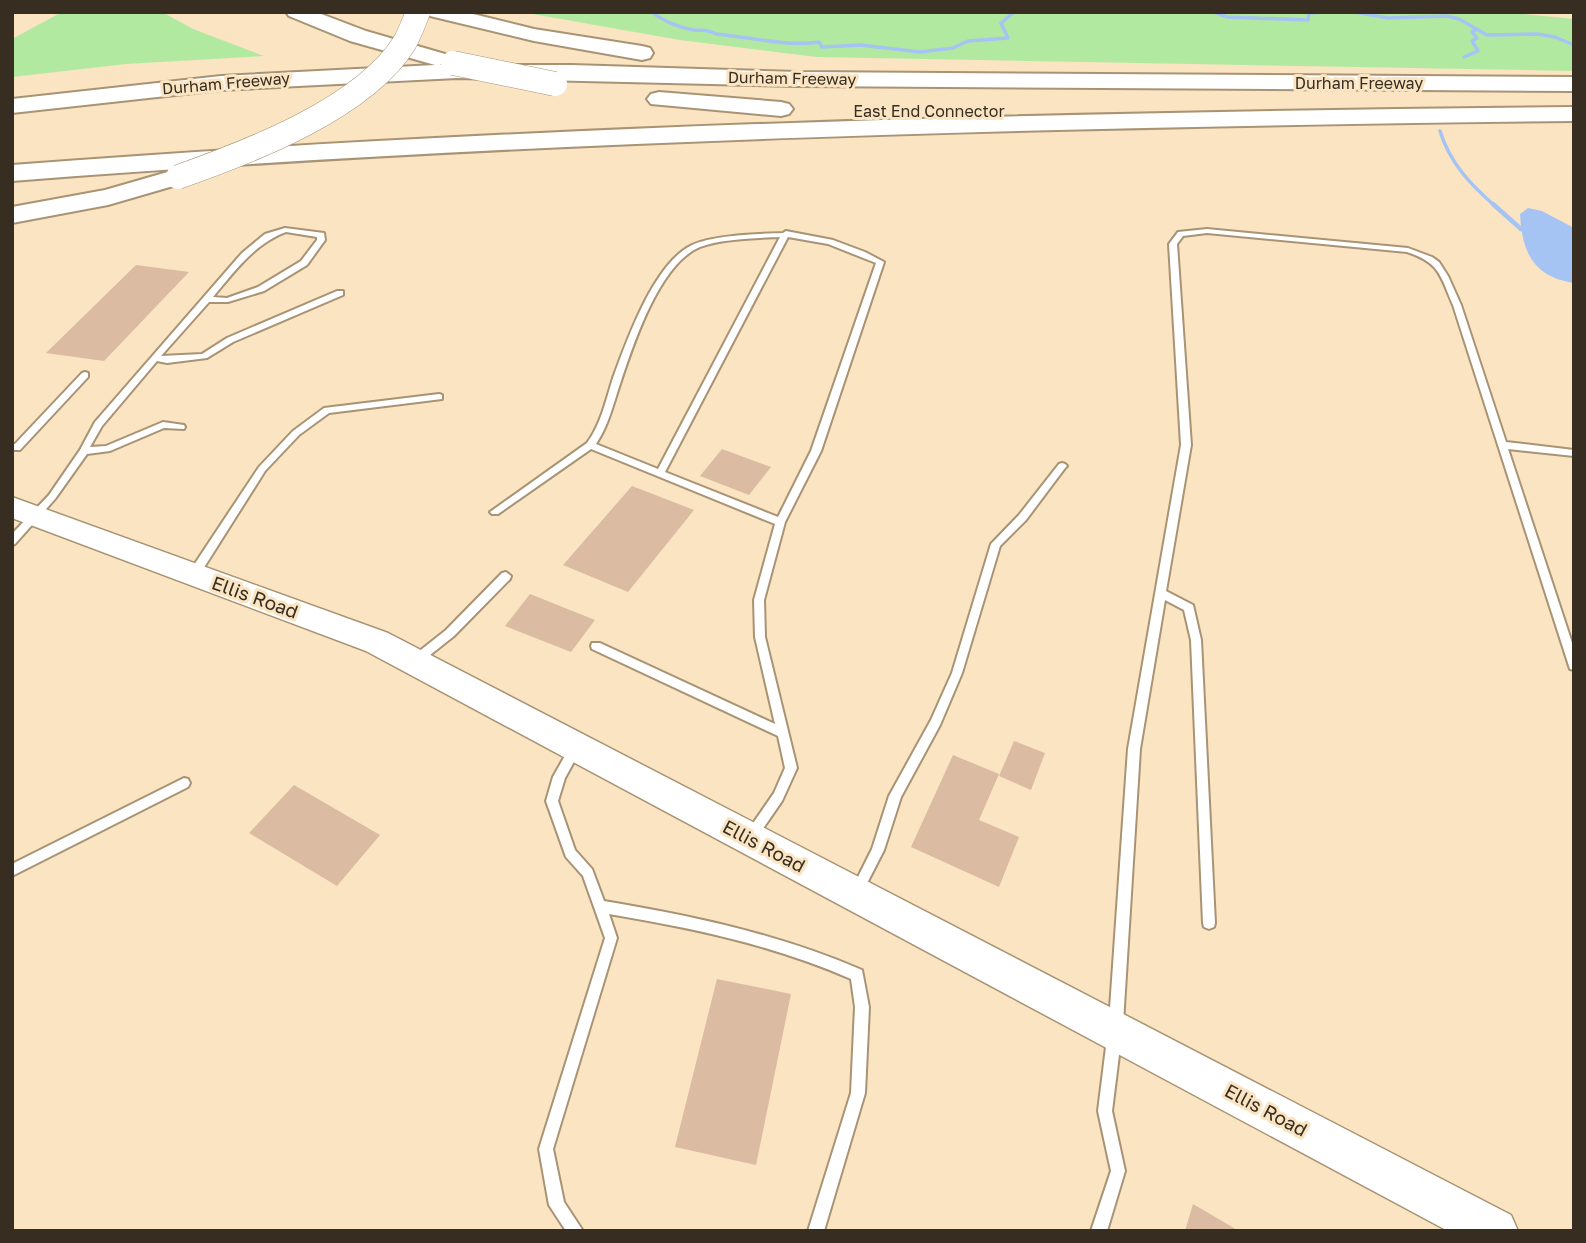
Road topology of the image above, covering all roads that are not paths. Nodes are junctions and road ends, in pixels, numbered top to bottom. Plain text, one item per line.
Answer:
1 (296, 12) edge
2 (418, 12) edge
3 (438, 12) edge
4 (975, 81) junction
5 (1574, 84) edge
6 (12, 106) edge
7 (1574, 113) edge
8 (12, 173) edge
9 (12, 215) edge
10 (786, 233) junction
11 (340, 293) dead end
12 (205, 299) junction
13 (155, 358) junction
14 (85, 375) dead end
15 (439, 397) dead end
16 (181, 426) dead end
17 (590, 445) junction
18 (1501, 445) junction
19 (12, 447) edge
20 (84, 451) junction
21 (1574, 453) edge
22 (1062, 466) dead end
23 (660, 473) junction
24 (495, 512) dead end
25 (20, 521) edge
26 (780, 522) junction
27 (194, 574) junction
28 (506, 576) dead end
29 (1160, 593) junction
30 (596, 646) dead end
31 (414, 662) junction
32 (1574, 666) edge
33 (782, 733) junction
34 (576, 747) junction
35 (184, 783) dead end
36 (750, 838) junction
37 (12, 870) edge
38 (856, 894) junction
39 (600, 906) junction
40 (1209, 923) dead end
41 (1115, 1031) junction
42 (575, 1231) edge
43 (816, 1231) edge
44 (1099, 1231) edge
45 (1495, 1231) edge

1 - 7 highway, East End Connector, bridge
2 - 9 highway, bridge
3 - 4 highway, East End Connector
4 - 5 highway, Durham Freeway
4 - 6 highway, Durham Freeway
7 - 8 highway, Durham Freeway
10 - 17 lane
10 - 23 lane
10 - 26 lane
11 - 13 lane
12 - 12 lane
12 - 13 lane
13 - 20 lane
14 - 19 lane
15 - 27 lane
16 - 20 lane
17 - 23 lane
17 - 24 lane
18 - 21 lane
18 - 29 lane
18 - 32 lane
20 - 25 lane
22 - 38 lane
23 - 26 lane
25 - 27 main road, Ellis Road
26 - 33 lane
27 - 31 main road, Ellis Road
28 - 31 lane
29 - 40 lane
29 - 41 lane
30 - 33 lane
31 - 34 main road, Ellis Road
33 - 36 lane
34 - 36 main road, Ellis Road
34 - 39 lane
35 - 37 lane
36 - 38 main road, Ellis Road
38 - 41 main road, Ellis Road
39 - 42 lane
39 - 43 lane
41 - 44 lane
41 - 45 main road, Ellis Road

